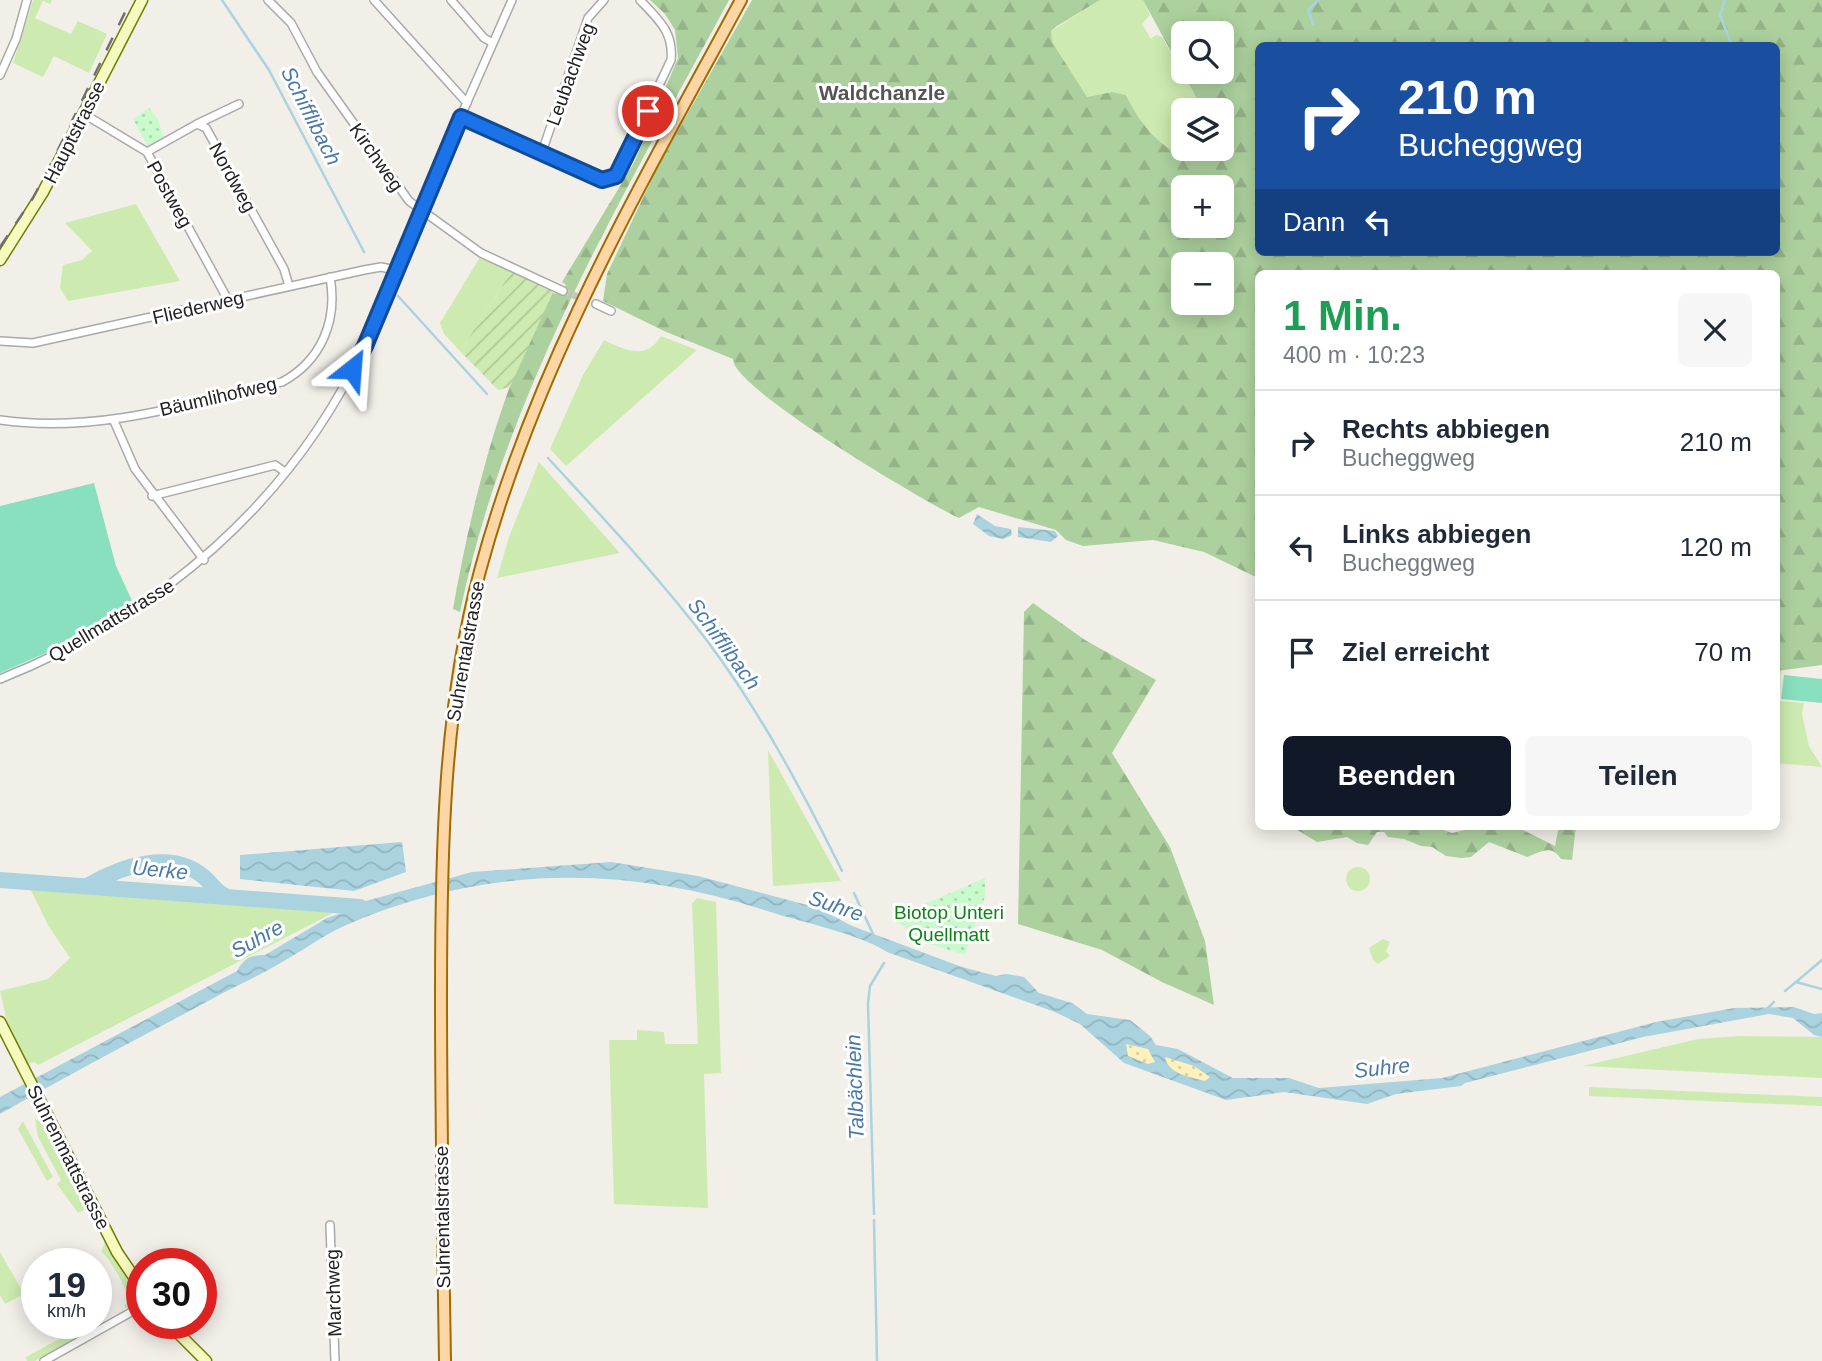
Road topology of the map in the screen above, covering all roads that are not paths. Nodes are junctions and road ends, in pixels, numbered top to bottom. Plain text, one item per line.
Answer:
1 (27, 0) edge
2 (142, 0) edge
3 (268, 0) edge
4 (374, 0) edge
5 (451, 0) edge
6 (512, 0) edge
7 (604, 0) edge
8 (640, 0) edge
9 (741, 0) edge
10 (494, 43) junction
11 (0, 75) edge
12 (467, 103) junction
13 (239, 104) dead end
14 (84, 114) junction
15 (461, 117) junction
16 (197, 124) junction
17 (147, 152) junction
18 (542, 152) junction
19 (420, 211) junction
20 (0, 260) edge
21 (395, 270) junction
22 (330, 277) junction
23 (289, 286) junction
24 (563, 291) tunnel mouth
25 (228, 300) junction
26 (596, 304) tunnel mouth
27 (611, 311) dead end
28 (0, 341) edge
29 (0, 420) edge
30 (114, 421) junction
31 (285, 472) junction
32 (152, 496) junction
33 (204, 560) junction
34 (0, 679) edge
35 (0, 1022) edge
36 (330, 1225) dead end
37 (126, 1265) edge
38 (126, 1315) edge
39 (184, 1339) edge
40 (44, 1361) edge
41 (206, 1361) edge
42 (335, 1361) edge
43 (445, 1361) edge

1 - 11 street
2 - 14 street, Hauptstrasse
3 - 19 street, Kirchweg
4 - 12 street
5 - 10 street
6 - 10 street, Quellmattstrasse
7 - 18 street, Leubachweg
8 - 18 street
9 - 43 main road, Suhrentalstrasse
10 - 12 street, Quellmattstrasse
12 - 15 street, Quellmattstrasse
13 - 16 street
14 - 17 street, Postweg
14 - 20 street, Hauptstrasse
15 - 18 street
15 - 19 street, Quellmattstrasse
16 - 17 street, Nordweg
16 - 23 street, Nordweg
17 - 25 street, Postweg
19 - 21 street, Quellmattstrasse
19 - 24 street, Kirchweg
21 - 22 street, Fliederweg
21 - 31 street, Quellmattstrasse
22 - 23 street, Fliederweg
22 - 30 street, Bäumlihofweg
23 - 25 street, Fliederweg
25 - 28 street, Fliederweg
26 - 27 street
29 - 30 street, Bäumlihofweg
30 - 32 street
31 - 32 street
31 - 33 street, Quellmattstrasse
32 - 33 street
33 - 34 street, Quellmattstrasse
35 - 37 street, Suhrenmattstrasse
36 - 42 street, Marchweg
38 - 40 street
39 - 41 street

